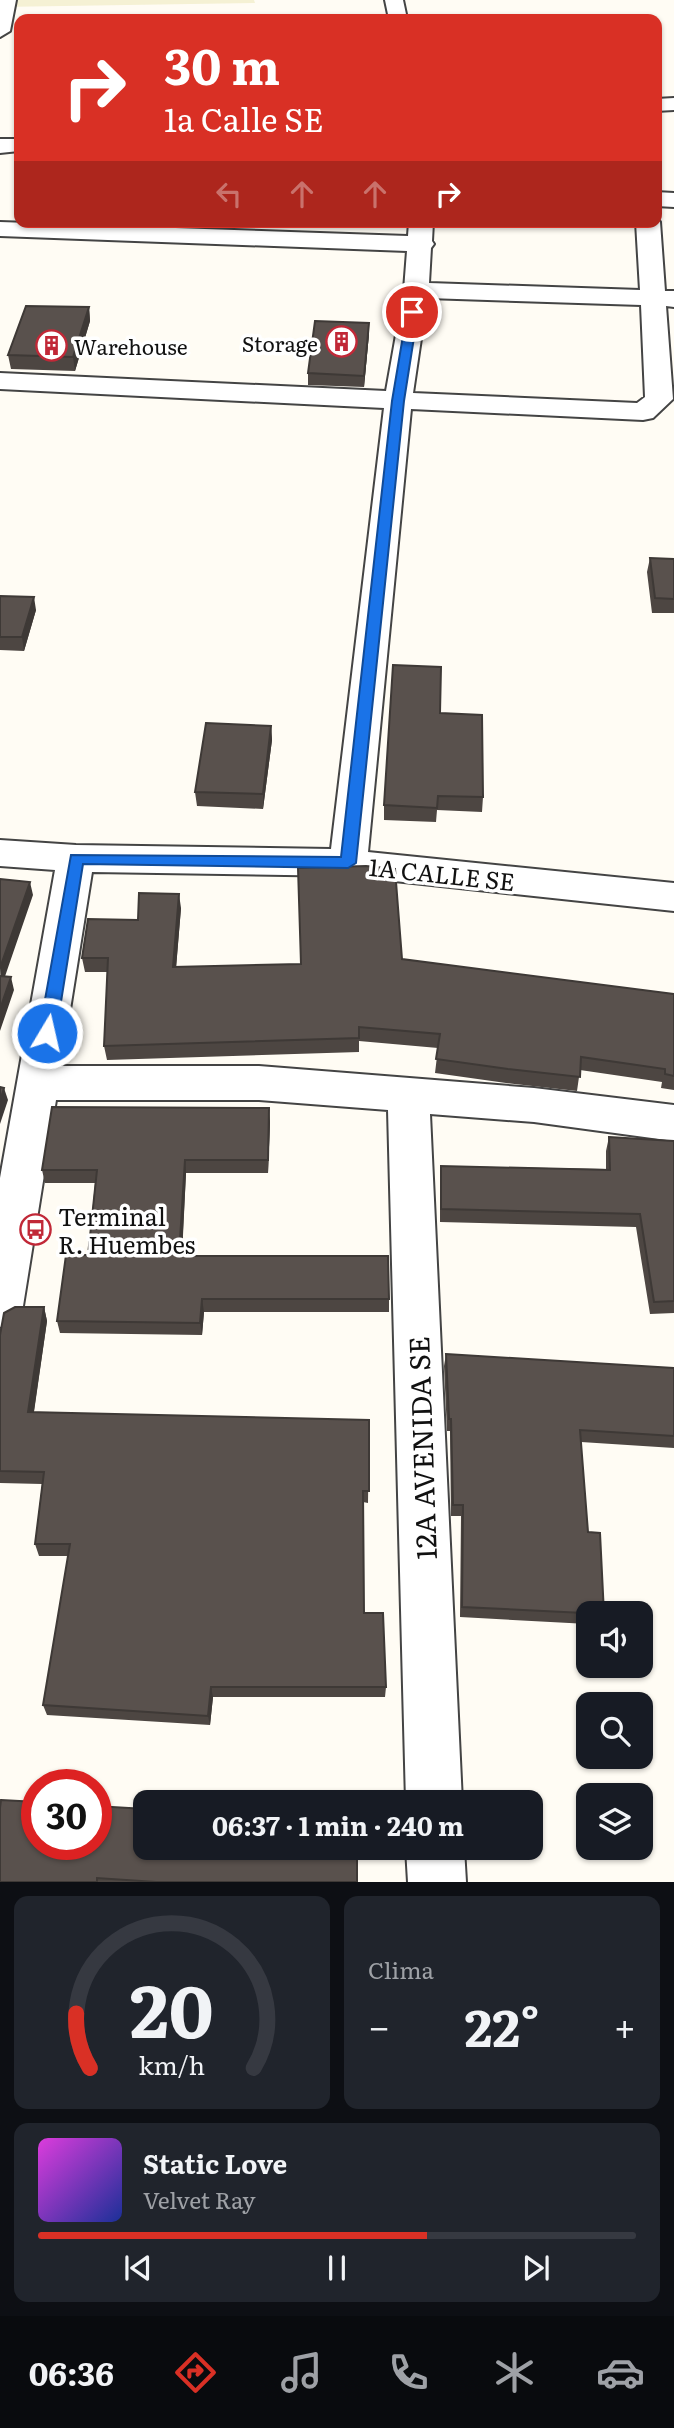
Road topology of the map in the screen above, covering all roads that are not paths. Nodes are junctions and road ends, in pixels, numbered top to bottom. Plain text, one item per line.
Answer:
1 (7, 0) edge
2 (0, 31) edge
3 (649, 228) edge
4 (0, 229) edge
5 (421, 233) edge
6 (416, 290) junction
7 (663, 298) edge
8 (0, 381) edge
9 (398, 401) junction
10 (0, 853) edge
11 (76, 858) junction
12 (348, 863) junction
13 (674, 897) edge
14 (39, 1083) junction
15 (408, 1094) junction
16 (674, 1123) edge
17 (0, 1306) edge
18 (434, 1790) edge
19 (435, 1860) edge
20 (436, 1882) edge

1 - 2 street
3 - 7 street
4 - 5 street
5 - 6 street
6 - 7 street
6 - 9 street
7 - 9 street
8 - 9 street
9 - 12 street
10 - 11 street, 1A CALLE SE
11 - 12 street, 1A CALLE SE
11 - 14 street
12 - 13 street, 1A CALLE SE
14 - 15 street
14 - 17 street
15 - 16 street
15 - 18 street, 12A AVENIDA SE
19 - 20 street

